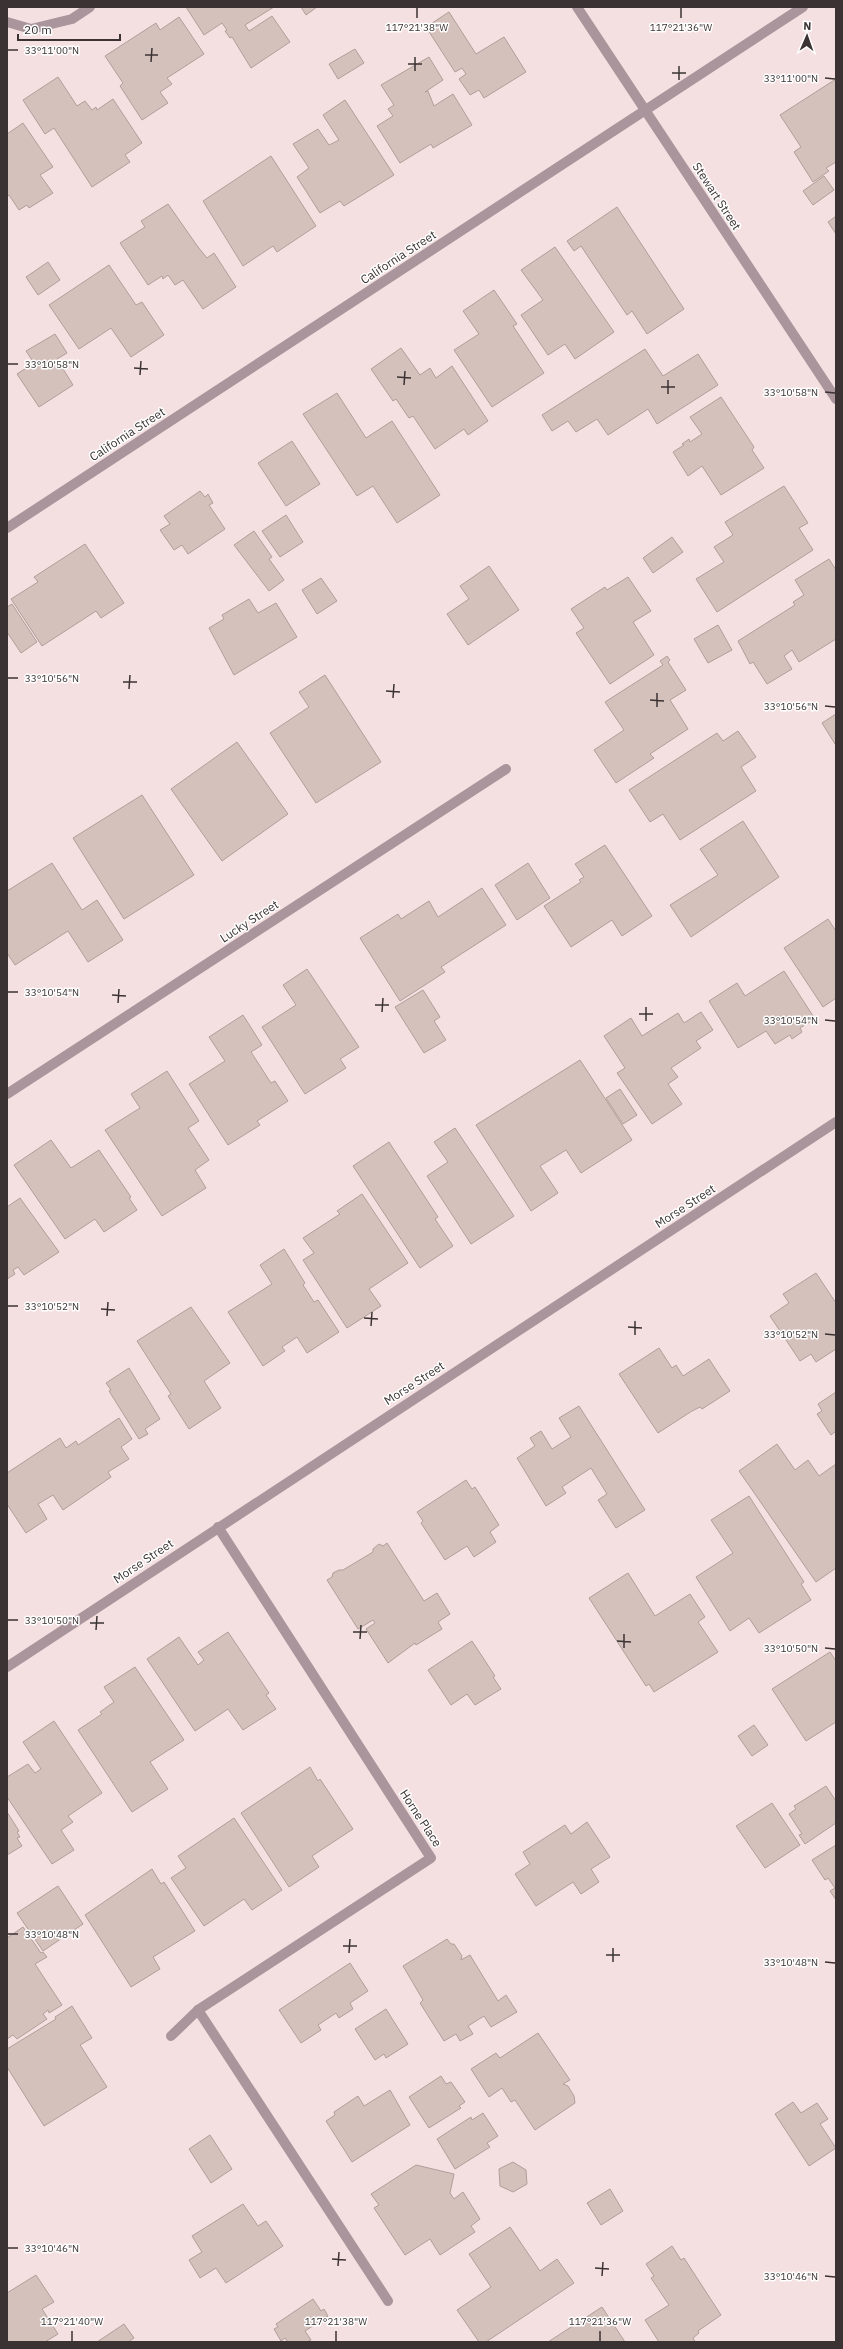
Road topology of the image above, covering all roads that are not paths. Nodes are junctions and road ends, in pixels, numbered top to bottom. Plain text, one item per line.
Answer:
1 (90, 7) edge
2 (577, 7) edge
3 (803, 7) edge
4 (7, 22) edge
5 (645, 110) junction
6 (836, 399) edge
7 (7, 528) edge
8 (506, 769) dead end
9 (7, 1094) edge
10 (836, 1122) edge
11 (218, 1527) junction
12 (7, 1667) edge
13 (198, 2010) junction
14 (171, 2036) dead end
15 (388, 2301) dead end

1 - 4 street
2 - 5 street, Stewart Street
3 - 5 street, California Street
5 - 6 street, Stewart Street
5 - 7 street, California Street
8 - 9 street, Lucky Street
10 - 11 street, Morse Street
11 - 12 street, Morse Street
11 - 13 street, Horne Place
13 - 14 street, Horne Place
13 - 15 street

